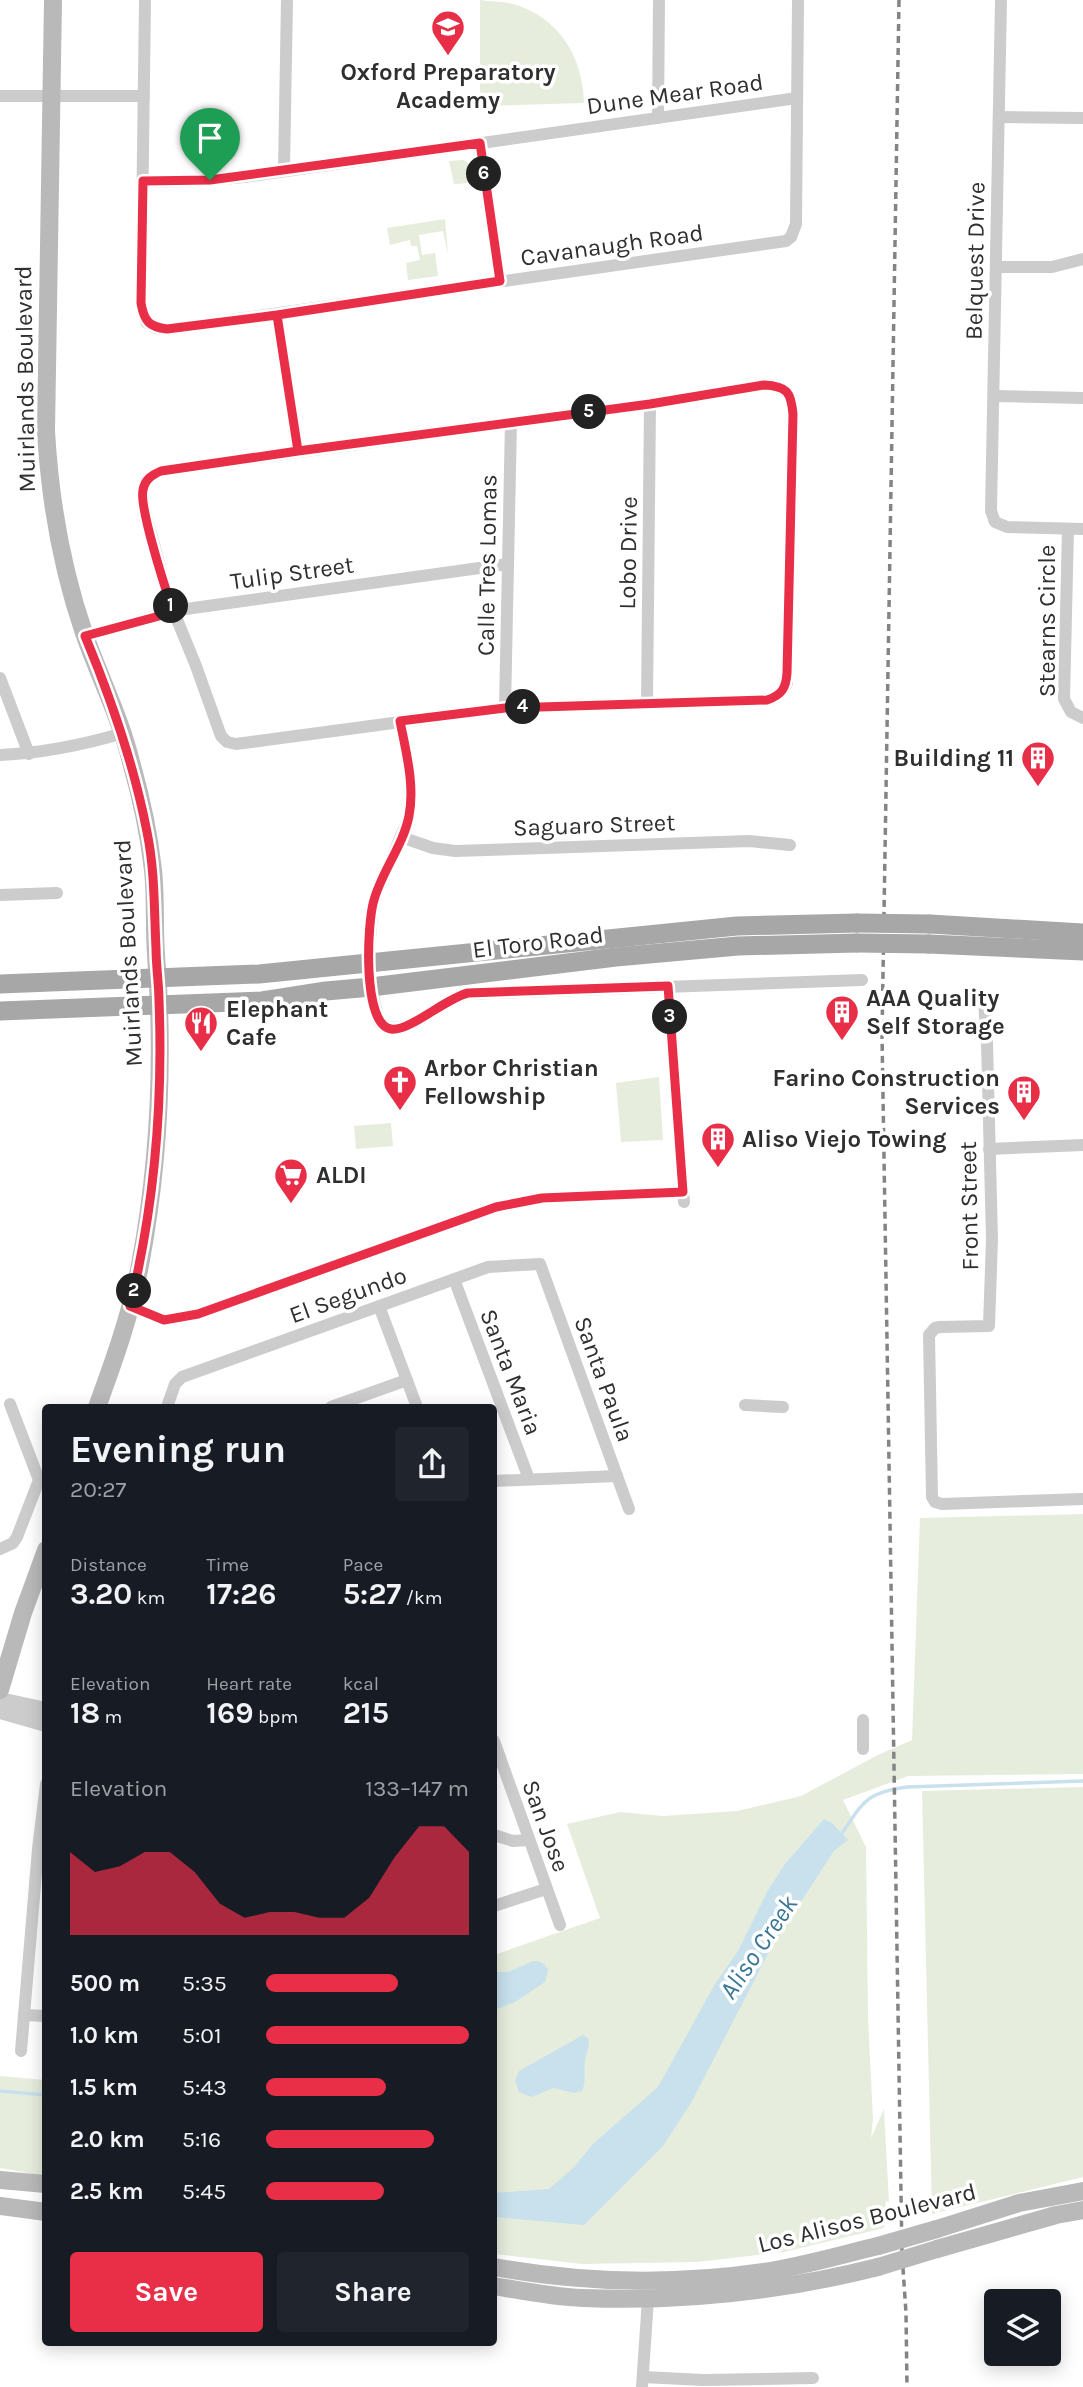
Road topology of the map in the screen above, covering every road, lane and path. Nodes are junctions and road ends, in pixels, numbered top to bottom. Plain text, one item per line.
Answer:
1 (53, 0) edge
2 (145, 0) edge
3 (287, 0) edge
4 (659, 0) edge
5 (798, 0) edge
6 (1001, 0) edge
7 (0, 96) edge
8 (51, 96) junction
9 (144, 96) junction
10 (797, 98) junction
11 (999, 117) junction
12 (658, 118) junction
13 (1083, 118) edge
14 (480, 143) junction
15 (284, 169) junction
16 (143, 181) junction
17 (1083, 259) edge
18 (996, 267) junction
19 (500, 281) junction
20 (277, 315) junction
21 (994, 396) junction
22 (1083, 398) edge
23 (650, 404) junction
24 (511, 422) junction
25 (298, 451) junction
26 (1068, 529) junction
27 (1083, 529) edge
28 (508, 564) junction
29 (174, 612) junction
30 (85, 636) junction
31 (0, 678) edge
32 (647, 703) junction
33 (505, 708) junction
34 (1077, 715) edge
35 (400, 721) junction
36 (123, 733) junction
37 (29, 754) junction
38 (0, 755) edge
39 (401, 837) junction
40 (790, 845) dead end
41 (57, 893) dead end
42 (0, 895) edge
43 (857, 933) junction
44 (1083, 933) edge
45 (929, 934) junction
46 (1083, 951) edge
47 (368, 963) junction
48 (158, 976) junction
49 (862, 980) dead end
50 (0, 984) edge
51 (668, 986) junction
52 (371, 987) junction
53 (984, 1001) dead end
54 (159, 1004) junction
55 (0, 1012) edge
56 (1083, 1145) edge
57 (989, 1149) junction
58 (540, 1264) joint
59 (454, 1279) junction
60 (130, 1306) junction
61 (379, 1306) junction
62 (407, 1380) junction
63 (10, 1404) dead end
64 (98, 1404) edge
65 (168, 1404) edge
66 (339, 1404) edge
67 (416, 1404) edge
68 (746, 1405) dead end
69 (783, 1407) dead end
70 (617, 1476) junction
71 (529, 1479) junction
72 (497, 1480) edge
73 (1083, 1499) edge
74 (629, 1509) dead end
75 (0, 1549) edge
76 (42, 1561) edge
77 (0, 1690) edge
78 (0, 1700) edge
79 (42, 1709) edge
80 (0, 1711) edge
81 (863, 1720) dead end
82 (42, 1723) edge
83 (497, 1749) edge
84 (863, 1749) dead end
85 (497, 1836) edge
86 (529, 1840) junction
87 (41, 1849) edge
88 (547, 1888) junction
89 (497, 1905) edge
90 (559, 1925) dead end
91 (31, 1934) junction
92 (42, 1935) edge
93 (23, 2015) junction
94 (42, 2016) edge
95 (21, 2051) dead end
96 (0, 2180) edge
97 (42, 2184) edge
98 (1083, 2191) edge
99 (0, 2206) edge
100 (1083, 2210) edge
101 (42, 2212) edge
102 (497, 2268) edge
103 (497, 2286) edge
104 (648, 2299) junction
105 (813, 2378) dead end
106 (643, 2382) edge

1 - 8 main road, Muirlands Boulevard
2 - 9 street
3 - 15 street
4 - 12 street
5 - 10 street
6 - 11 street, Belquest Drive
7 - 8 street
8 - 9 street
8 - 30 main road, Muirlands Boulevard
9 - 16 street
10 - 12 street, Dune Mear Road
10 - 19 street, Cavanaugh Road
11 - 13 street
11 - 18 street, Belquest Drive
12 - 14 street, Dune Mear Road
14 - 15 street, Dune Mear Road
14 - 19 street
15 - 16 street, Dune Mear Road
16 - 20 street, Cavanaugh Road
17 - 18 street
18 - 21 street, Belquest Drive
19 - 20 street, Cavanaugh Road
20 - 25 street
21 - 22 street
21 - 26 street, Belquest Drive
23 - 24 street
23 - 32 street, Lobo Drive
23 - 32 street
24 - 25 street
24 - 28 street, Calle Tres Lomas
25 - 29 street
26 - 27 street
26 - 34 street, Stearns Circle
28 - 29 street, Tulip Street
28 - 33 street, Calle Tres Lomas
29 - 30 street, Tulip Street
29 - 35 street
30 - 36 main road, Muirlands Boulevard
31 - 37 street
32 - 33 street
33 - 35 street
35 - 39 street
36 - 37 street
36 - 48 main road, Muirlands Boulevard
37 - 38 street
39 - 40 street, Saguaro Street
39 - 47 street
41 - 42 street
43 - 45 main road, El Toro Road, bridge
43 - 47 main road, El Toro Road
43 - 52 main road, El Toro Road
44 - 45 main road, El Toro Road
45 - 46 main road, El Toro Road
47 - 48 main road, El Toro Road
47 - 52 main road
48 - 50 main road, El Toro Road
48 - 54 main road, Muirlands Boulevard
49 - 51 street
51 - 52 street
51 - 60 street
52 - 54 main road, El Toro Road
53 - 57 street, Front Street
54 - 55 main road, El Toro Road
54 - 60 main road, Muirlands Boulevard
56 - 57 street
57 - 73 street, Front Street
58 - 59 street, El Segundo
58 - 70 street, Santa Paula
59 - 61 street, El Segundo
59 - 71 street, Santa Maria
60 - 64 main road, Muirlands Boulevard
61 - 62 street
61 - 65 street, El Segundo
62 - 66 street
62 - 67 street
63 - 75 street
68 - 69 street
70 - 71 street
70 - 74 street, Santa Paula
71 - 72 street
76 - 77 main road
78 - 79 street
80 - 82 street
81 - 84 street
83 - 86 street, San Jose
85 - 86 street
86 - 88 street, San Jose
87 - 91 street
88 - 89 street
88 - 90 street, San Jose
91 - 92 street
91 - 93 street
93 - 94 street
93 - 95 street
96 - 97 main road
98 - 102 main road, Los Alisos Boulevard, bridge
99 - 101 main road
100 - 104 main road, Los Alisos Boulevard, bridge
103 - 104 main road, Los Alisos Boulevard
104 - 106 street
105 - 106 street

